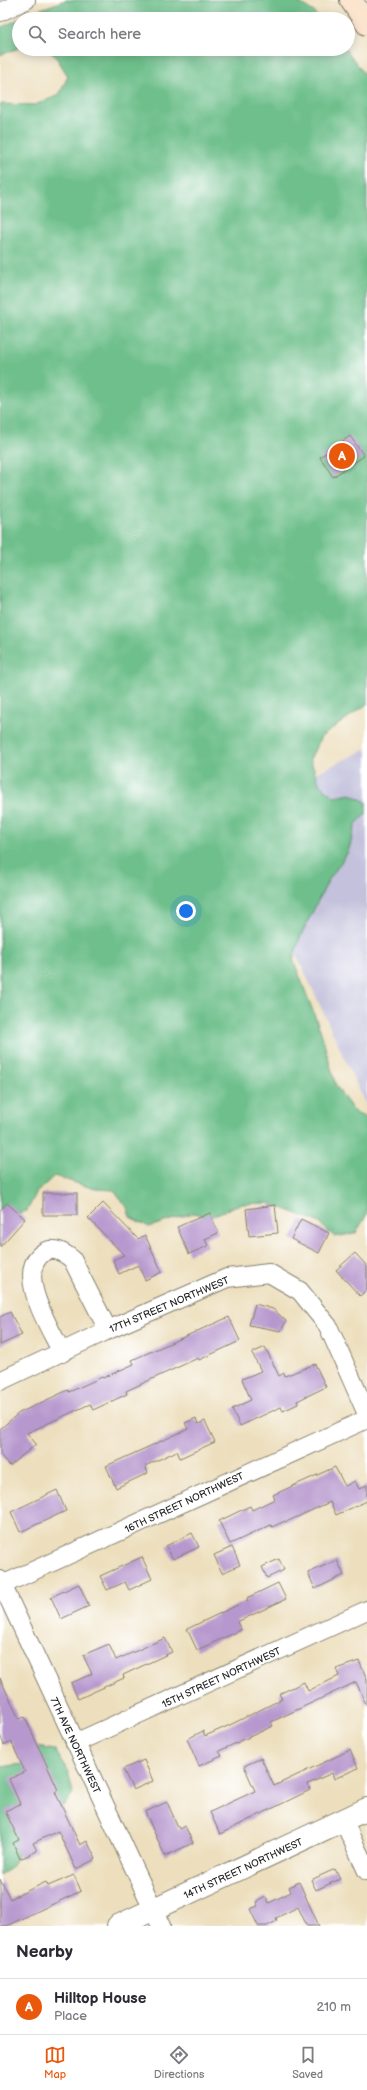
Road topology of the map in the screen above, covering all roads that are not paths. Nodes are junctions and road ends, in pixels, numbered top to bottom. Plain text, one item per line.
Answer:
1 (26, 0) edge
2 (351, 0) edge
3 (0, 12) edge
4 (367, 24) edge
5 (108, 1330) junction
6 (62, 1353) junction
7 (0, 1381) edge
8 (367, 1414) edge
9 (367, 1419) edge
10 (1, 1583) edge
11 (367, 1610) edge
12 (75, 1743) junction
13 (367, 1809) edge
14 (343, 1820) junction
15 (367, 1871) edge
16 (157, 1918) edge
17 (118, 1926) edge

1 - 3 street
2 - 4 main road
5 - 6 street, 17TH STREET NORTHWEST
5 - 6 street
5 - 8 street, 17TH STREET NORTHWEST
6 - 7 street, 17TH STREET NORTHWEST
9 - 10 street, 16TH STREET NORTHWEST
10 - 12 street, 7TH AVE NORTHWEST
11 - 12 street, 15TH STREET NORTHWEST
12 - 16 street, 7TH AVE NORTHWEST
13 - 14 street, 14TH STREET NORTHWEST
14 - 15 street
14 - 16 street, 14TH STREET NORTHWEST
16 - 17 street, 14TH STREET NORTHWEST

